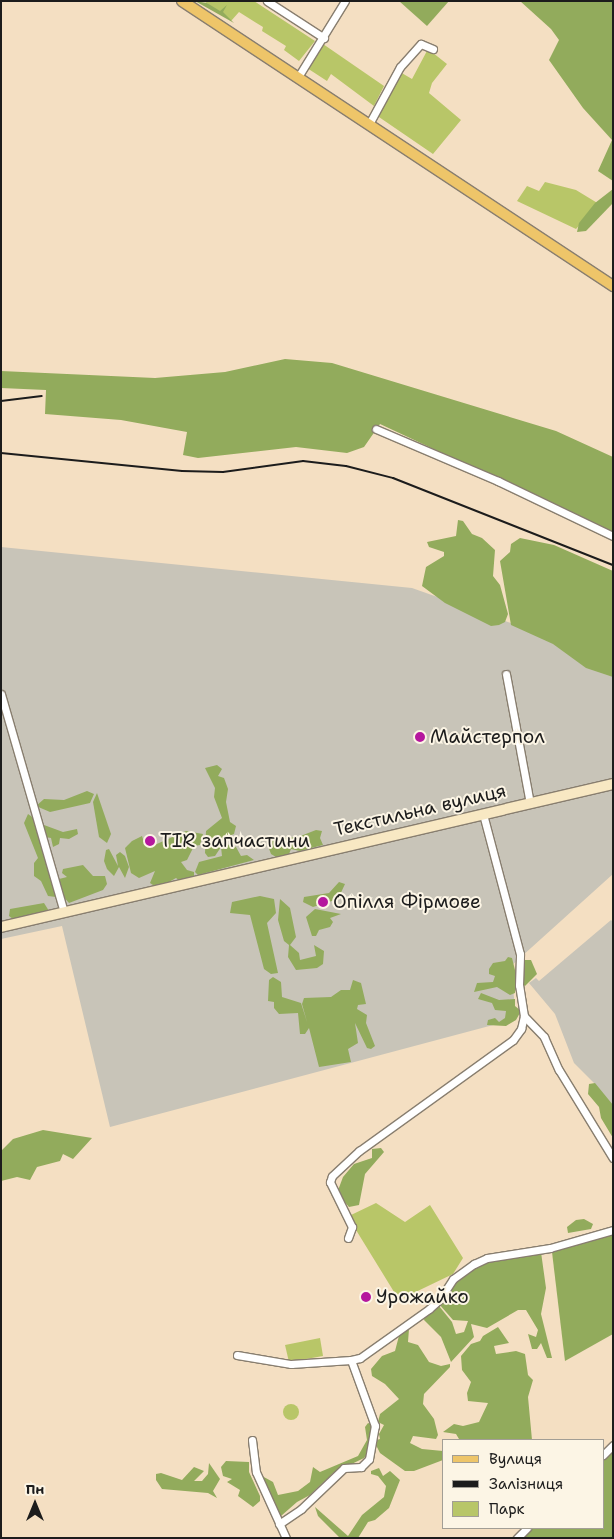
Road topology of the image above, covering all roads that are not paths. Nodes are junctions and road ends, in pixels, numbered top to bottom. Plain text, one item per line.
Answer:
1 (182, 1) edge
2 (267, 1) edge
3 (344, 1) edge
4 (324, 38) junction
5 (433, 48) dead end
6 (298, 77) junction
7 (369, 124) junction
8 (613, 286) edge
9 (376, 429) dead end
10 (613, 536) edge
11 (506, 674) dead end
12 (1, 694) edge
13 (613, 784) edge
14 (530, 802) junction
15 (483, 814) junction
16 (64, 912) junction
17 (1, 927) edge
18 (524, 1016) junction
19 (613, 1158) edge
20 (613, 1230) edge
21 (348, 1238) dead end
22 (237, 1355) dead end
23 (351, 1360) junction
24 (252, 1440) dead end
25 (613, 1445) edge
26 (604, 1454) edge
27 (279, 1524) junction
28 (526, 1529) edge
29 (286, 1538) edge
30 (517, 1538) edge

1 - 6 main road
2 - 4 street
3 - 4 street
4 - 6 street
5 - 7 street
6 - 7 main road
7 - 8 main road
9 - 10 street
11 - 14 street
12 - 16 street
13 - 14 street, Текстильна вулиця
14 - 15 street, Текстильна вулиця
15 - 16 street, Текстильна вулиця
15 - 18 street
16 - 17 street, Текстильна вулиця
18 - 19 street
18 - 21 street
20 - 23 street
22 - 23 street
23 - 27 street
24 - 27 street
25 - 26 street
27 - 29 street
28 - 30 street

